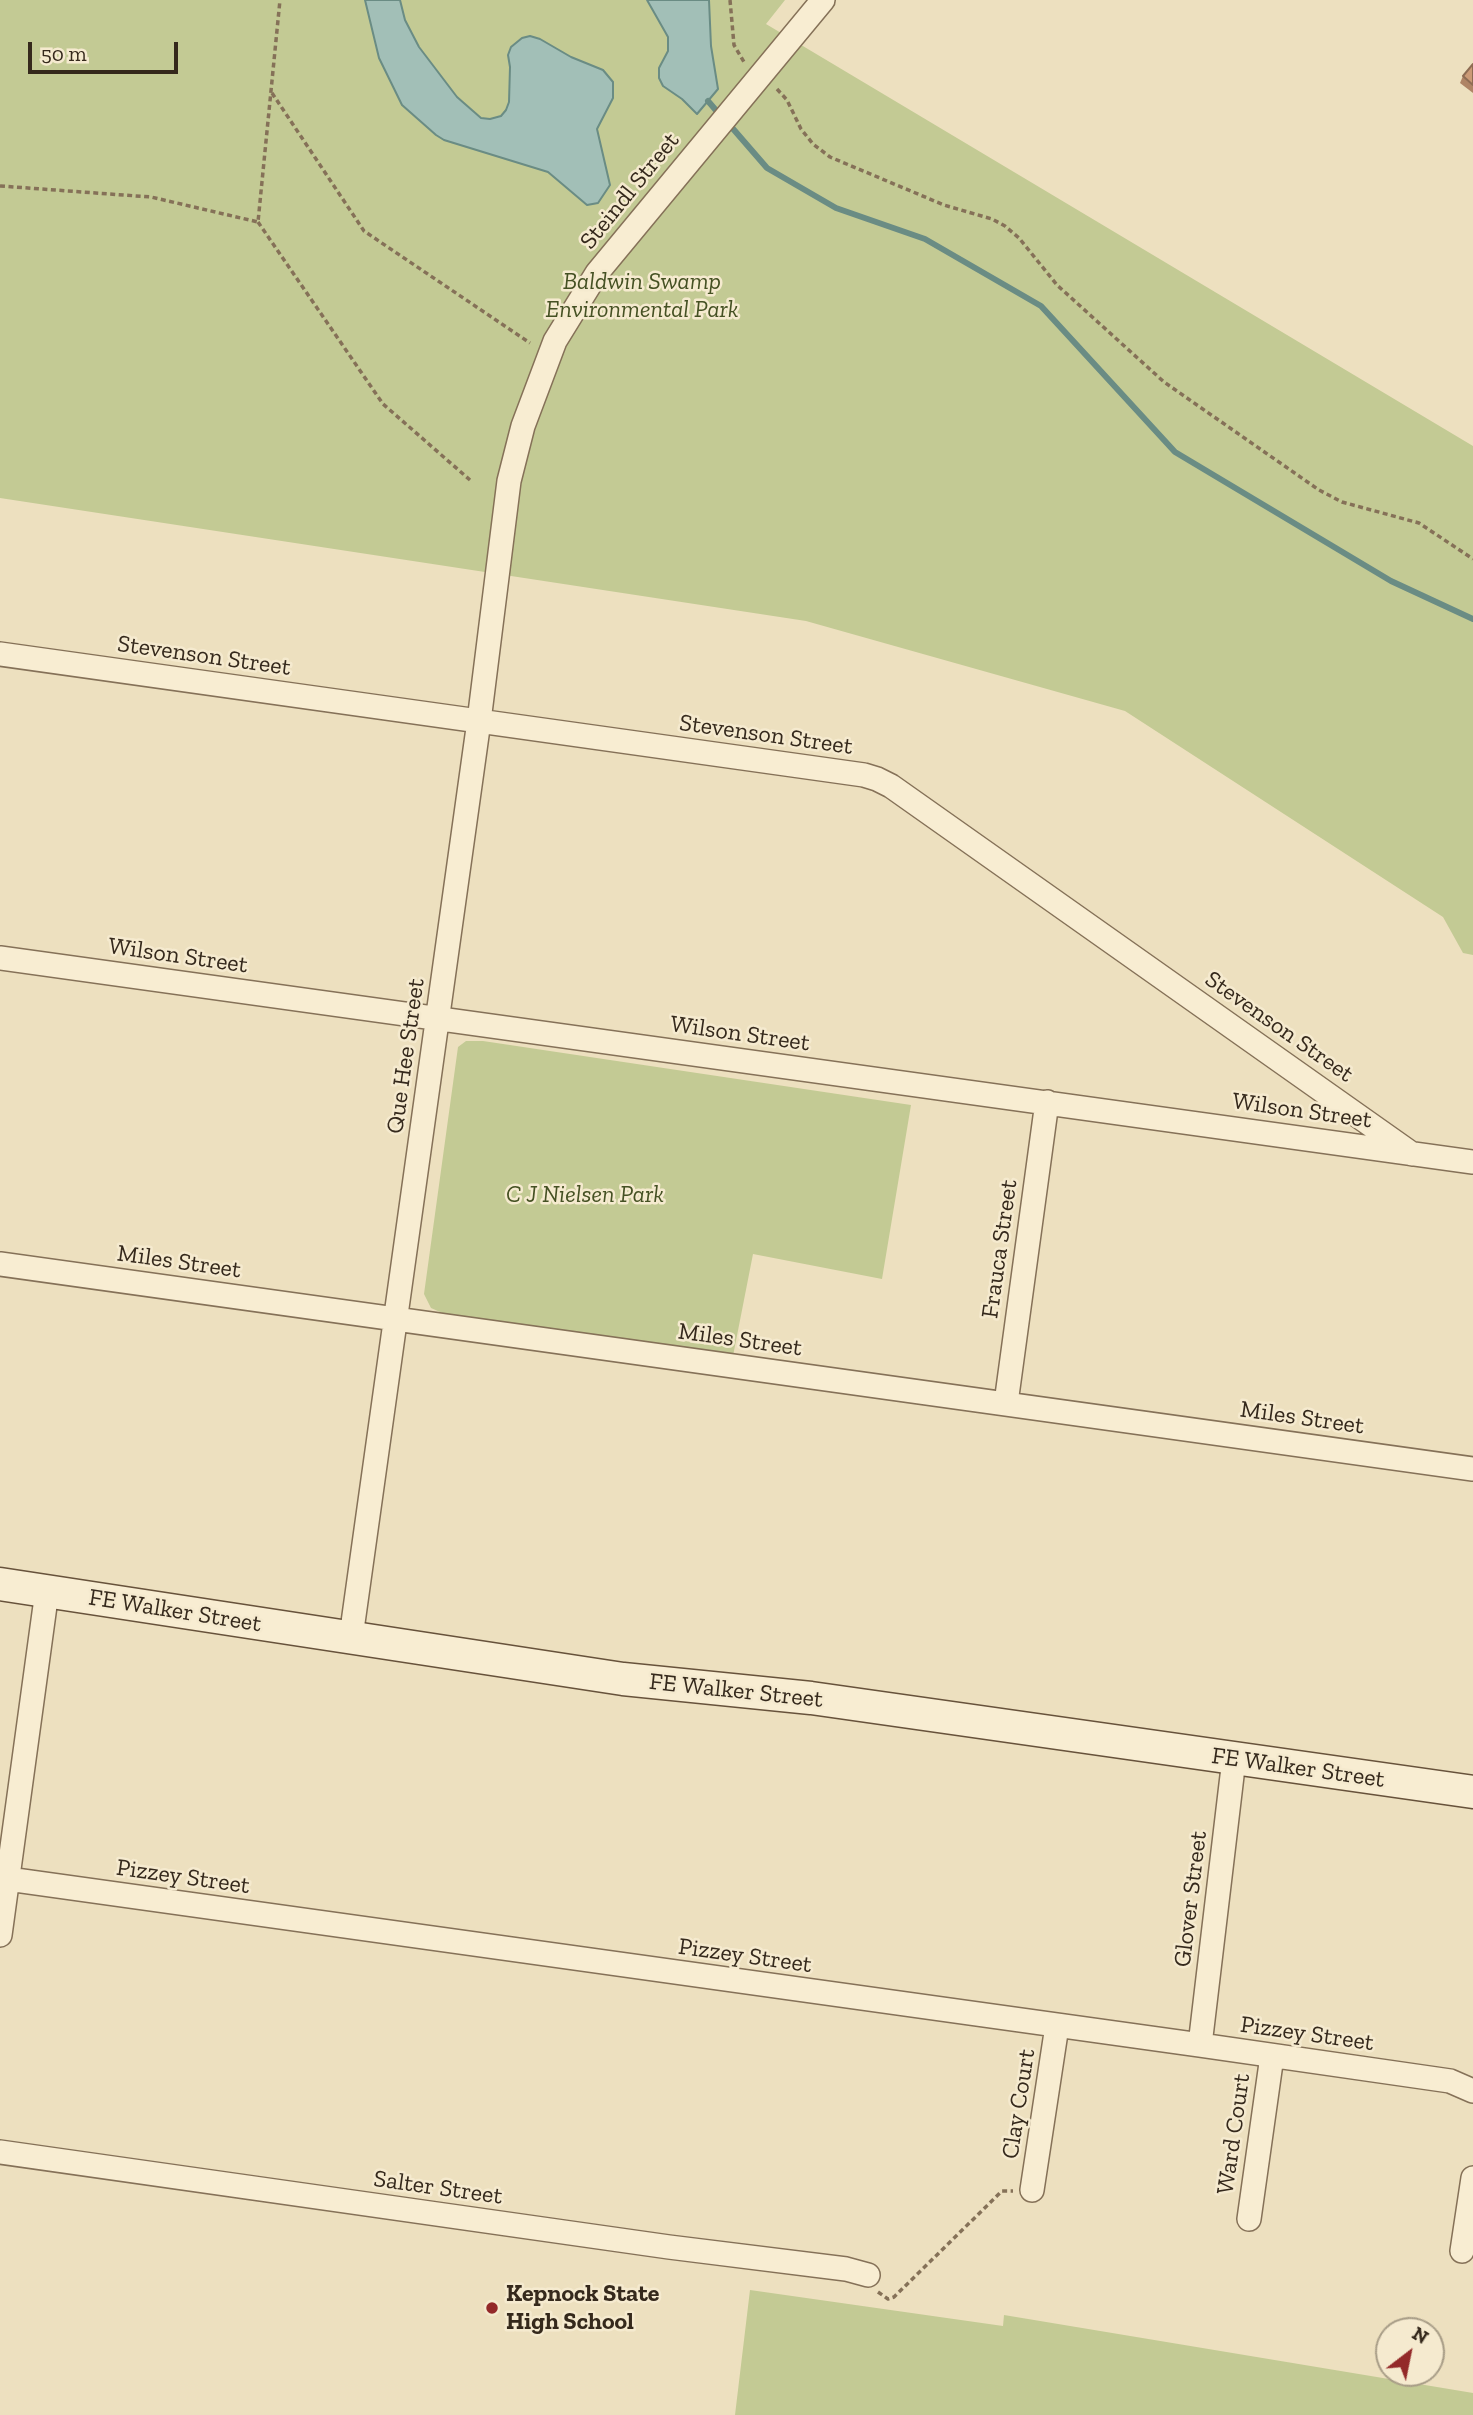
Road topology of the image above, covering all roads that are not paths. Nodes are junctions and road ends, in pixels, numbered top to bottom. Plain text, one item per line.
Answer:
1 (823, 0) edge
2 (509, 481) joint
3 (0, 654) edge
4 (479, 721) junction
5 (0, 958) edge
6 (438, 1019) junction
7 (1047, 1102) junction
8 (1412, 1154) junction
9 (1473, 1162) edge
10 (0, 1264) edge
11 (396, 1318) junction
12 (1006, 1403) junction
13 (1473, 1469) edge
14 (0, 1584) edge
15 (47, 1591) junction
16 (351, 1637) junction
17 (1234, 1759) junction
18 (1473, 1792) edge
19 (8, 1879) junction
20 (0, 1935) edge
21 (1057, 2026) junction
22 (1200, 2045) junction
23 (1272, 2056) junction
24 (1473, 2091) edge
25 (0, 2151) edge
26 (1473, 2178) edge
27 (1032, 2190) road end
28 (1249, 2219) dead end
29 (1462, 2251) dead end
30 (868, 2275) road end

1 - 2 street, Steindl Street
2 - 4 street, Que Hee Street
3 - 4 street, Stevenson Street
4 - 6 street, Que Hee Street
4 - 8 street, Stevenson Street
5 - 6 street, Wilson Street
6 - 7 street, Wilson Street
6 - 11 street, Que Hee Street
7 - 8 street, Wilson Street
7 - 12 street, Frauca Street
8 - 9 street, Wilson Street
10 - 11 street, Miles Street
11 - 12 street, Miles Street
11 - 16 street, Que Hee Street
12 - 13 street, Miles Street
14 - 15 main road, FE Walker Street
15 - 16 main road, FE Walker Street
15 - 19 street
16 - 17 main road, FE Walker Street
17 - 18 main road, FE Walker Street
17 - 22 street, Glover Street
19 - 20 street
19 - 21 street, Pizzey Street
21 - 22 street, Pizzey Street
21 - 27 street, Clay Court
22 - 23 street, Pizzey Street
23 - 24 street, Pizzey Street
23 - 28 street, Ward Court
25 - 30 street, Salter Street
26 - 29 street

